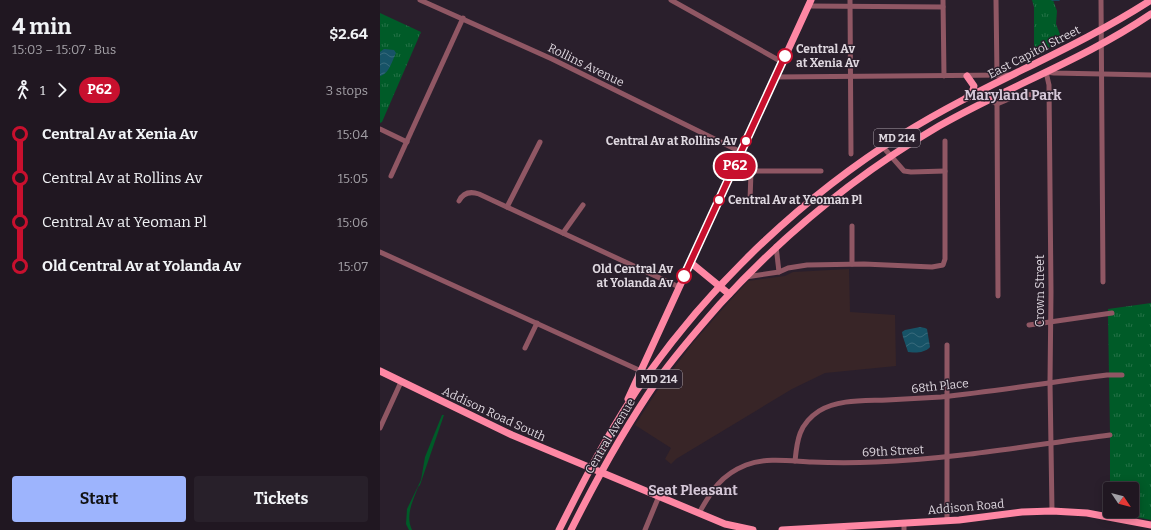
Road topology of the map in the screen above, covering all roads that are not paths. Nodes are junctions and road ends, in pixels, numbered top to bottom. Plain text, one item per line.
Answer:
1 (420, 0) edge
2 (671, 0) edge
3 (850, 0) edge
4 (943, 0) edge
5 (996, 0) edge
6 (1101, 0) edge
7 (1151, 0) edge
8 (810, 3) edge
9 (850, 7) junction
10 (943, 7) junction
11 (1151, 14) edge
12 (463, 18) junction
13 (1102, 30) junction
14 (1102, 43) junction
15 (782, 62) junction
16 (1020, 72) junction
17 (1046, 72) junction
18 (1101, 74) junction
19 (997, 75) junction
20 (1151, 75) edge
21 (776, 76) junction
22 (944, 76) junction
23 (967, 76) junction
24 (850, 77) junction
25 (1049, 94) junction
26 (967, 98) junction
27 (990, 100) junction
28 (997, 104) junction
29 (380, 129) edge
30 (946, 140) dead end
31 (407, 142) junction
32 (540, 142) dead end
33 (883, 148) junction
34 (741, 152) junction
35 (852, 154) dead end
36 (890, 157) junction
37 (732, 171) junction
38 (821, 171) dead end
39 (945, 171) junction
40 (751, 172) junction
41 (391, 176) dead end
42 (750, 200) dead end
43 (459, 201) dead end
44 (583, 206) dead end
45 (507, 207) junction
46 (852, 226) dead end
47 (563, 233) junction
48 (776, 246) junction
49 (380, 252) edge
50 (690, 262) junction
51 (852, 264) junction
52 (779, 272) junction
53 (745, 277) junction
54 (1103, 282) dead end
55 (679, 287) junction
56 (720, 287) junction
57 (729, 294) junction
58 (998, 296) dead end
59 (1112, 313) dead end
60 (1050, 321) junction
61 (537, 323) junction
62 (1029, 325) dead end
63 (947, 345) dead end
64 (525, 348) dead end
65 (380, 371) edge
66 (641, 371) junction
67 (1122, 375) dead end
68 (401, 382) junction
69 (1050, 382) junction
70 (948, 396) junction
71 (620, 417) junction
72 (380, 428) edge
73 (1110, 435) dead end
74 (1050, 443) junction
75 (947, 457) junction
76 (795, 461) junction
77 (590, 468) junction
78 (600, 472) junction
79 (659, 496) junction
80 (1052, 511) junction
81 (699, 513) junction
82 (948, 521) junction
83 (1151, 525) edge
84 (904, 526) edge
85 (847, 528) edge
86 (559, 530) edge
87 (571, 530) edge
88 (645, 530) edge
89 (753, 530) edge
90 (782, 530) edge
91 (789, 530) edge

1 - 12 street, Rollins Avenue
2 - 15 street
3 - 9 street
4 - 10 street
5 - 19 street
6 - 13 street
7 - 13 main road, East Capitol Street / MD 214
8 - 9 street
8 - 15 main road
9 - 10 street
9 - 24 street
10 - 22 street
11 - 14 main road, East Capitol Street / MD 214
12 - 31 street
12 - 34 street, Rollins Avenue
13 - 14 street
13 - 16 main road, East Capitol Street / MD 214
14 - 17 main road, East Capitol Street / MD 214
14 - 18 street
15 - 21 main road
16 - 19 street
16 - 26 main road, East Capitol Street / MD 214
17 - 18 street
17 - 25 street, Crown Street
17 - 27 main road, East Capitol Street / MD 214
18 - 20 street
18 - 54 street
19 - 23 street
21 - 24 street
21 - 34 main road
22 - 23 street
22 - 24 street
23 - 26 main road
24 - 35 street
25 - 28 street
25 - 60 street, Crown Street
26 - 33 main road, East Capitol Street / MD 214
27 - 28 street
27 - 36 main road, East Capitol Street / MD 214
28 - 58 street
29 - 31 street
30 - 39 street
31 - 41 street
32 - 45 street
33 - 36 street
33 - 56 main road, East Capitol Street / MD 214
34 - 37 main road
36 - 39 street
36 - 48 main road, East Capitol Street / MD 214
37 - 40 street
37 - 50 main road
38 - 40 street
39 - 51 street
40 - 42 street
43 - 45 street
44 - 47 street
45 - 47 street
46 - 51 street
47 - 55 street
48 - 52 street
48 - 53 main road, East Capitol Street / MD 214
49 - 61 street
50 - 55 main road
50 - 56 main road
51 - 52 street
52 - 53 street
53 - 57 main road, East Capitol Street / MD 214
55 - 66 main road
56 - 57 main road
56 - 71 main road, Central Avenue / MD 214
57 - 78 main road, Central Avenue / MD 214
59 - 60 street
60 - 62 street
60 - 69 street, Crown Street
61 - 64 street
61 - 66 street
63 - 70 street
65 - 68 main road, Addison Road South
66 - 71 main road
67 - 69 street, 68th Place
68 - 72 street
68 - 77 main road, Addison Road South
69 - 70 street, 68th Place
69 - 74 street, Crown Street
70 - 75 street
70 - 76 street, 68th Place
71 - 77 main road, Central Avenue / MD 214
73 - 74 street, 69th Street
74 - 75 street, 69th Street
74 - 80 street, Crown Street
75 - 76 street, 69th Street
75 - 82 street
76 - 81 street, 69th Street
77 - 78 main road, Addison Road South
77 - 86 main road, Central Avenue / MD 214
78 - 79 main road
78 - 87 main road, Central Avenue / MD 214
79 - 81 main road
79 - 88 street
80 - 82 main road, Addison Road
80 - 83 main road, Addison Road
81 - 89 main road
82 - 84 main road, Addison Road
84 - 85 main road, Addison Road
85 - 91 main road, Addison Road
90 - 91 main road, Addison Road

